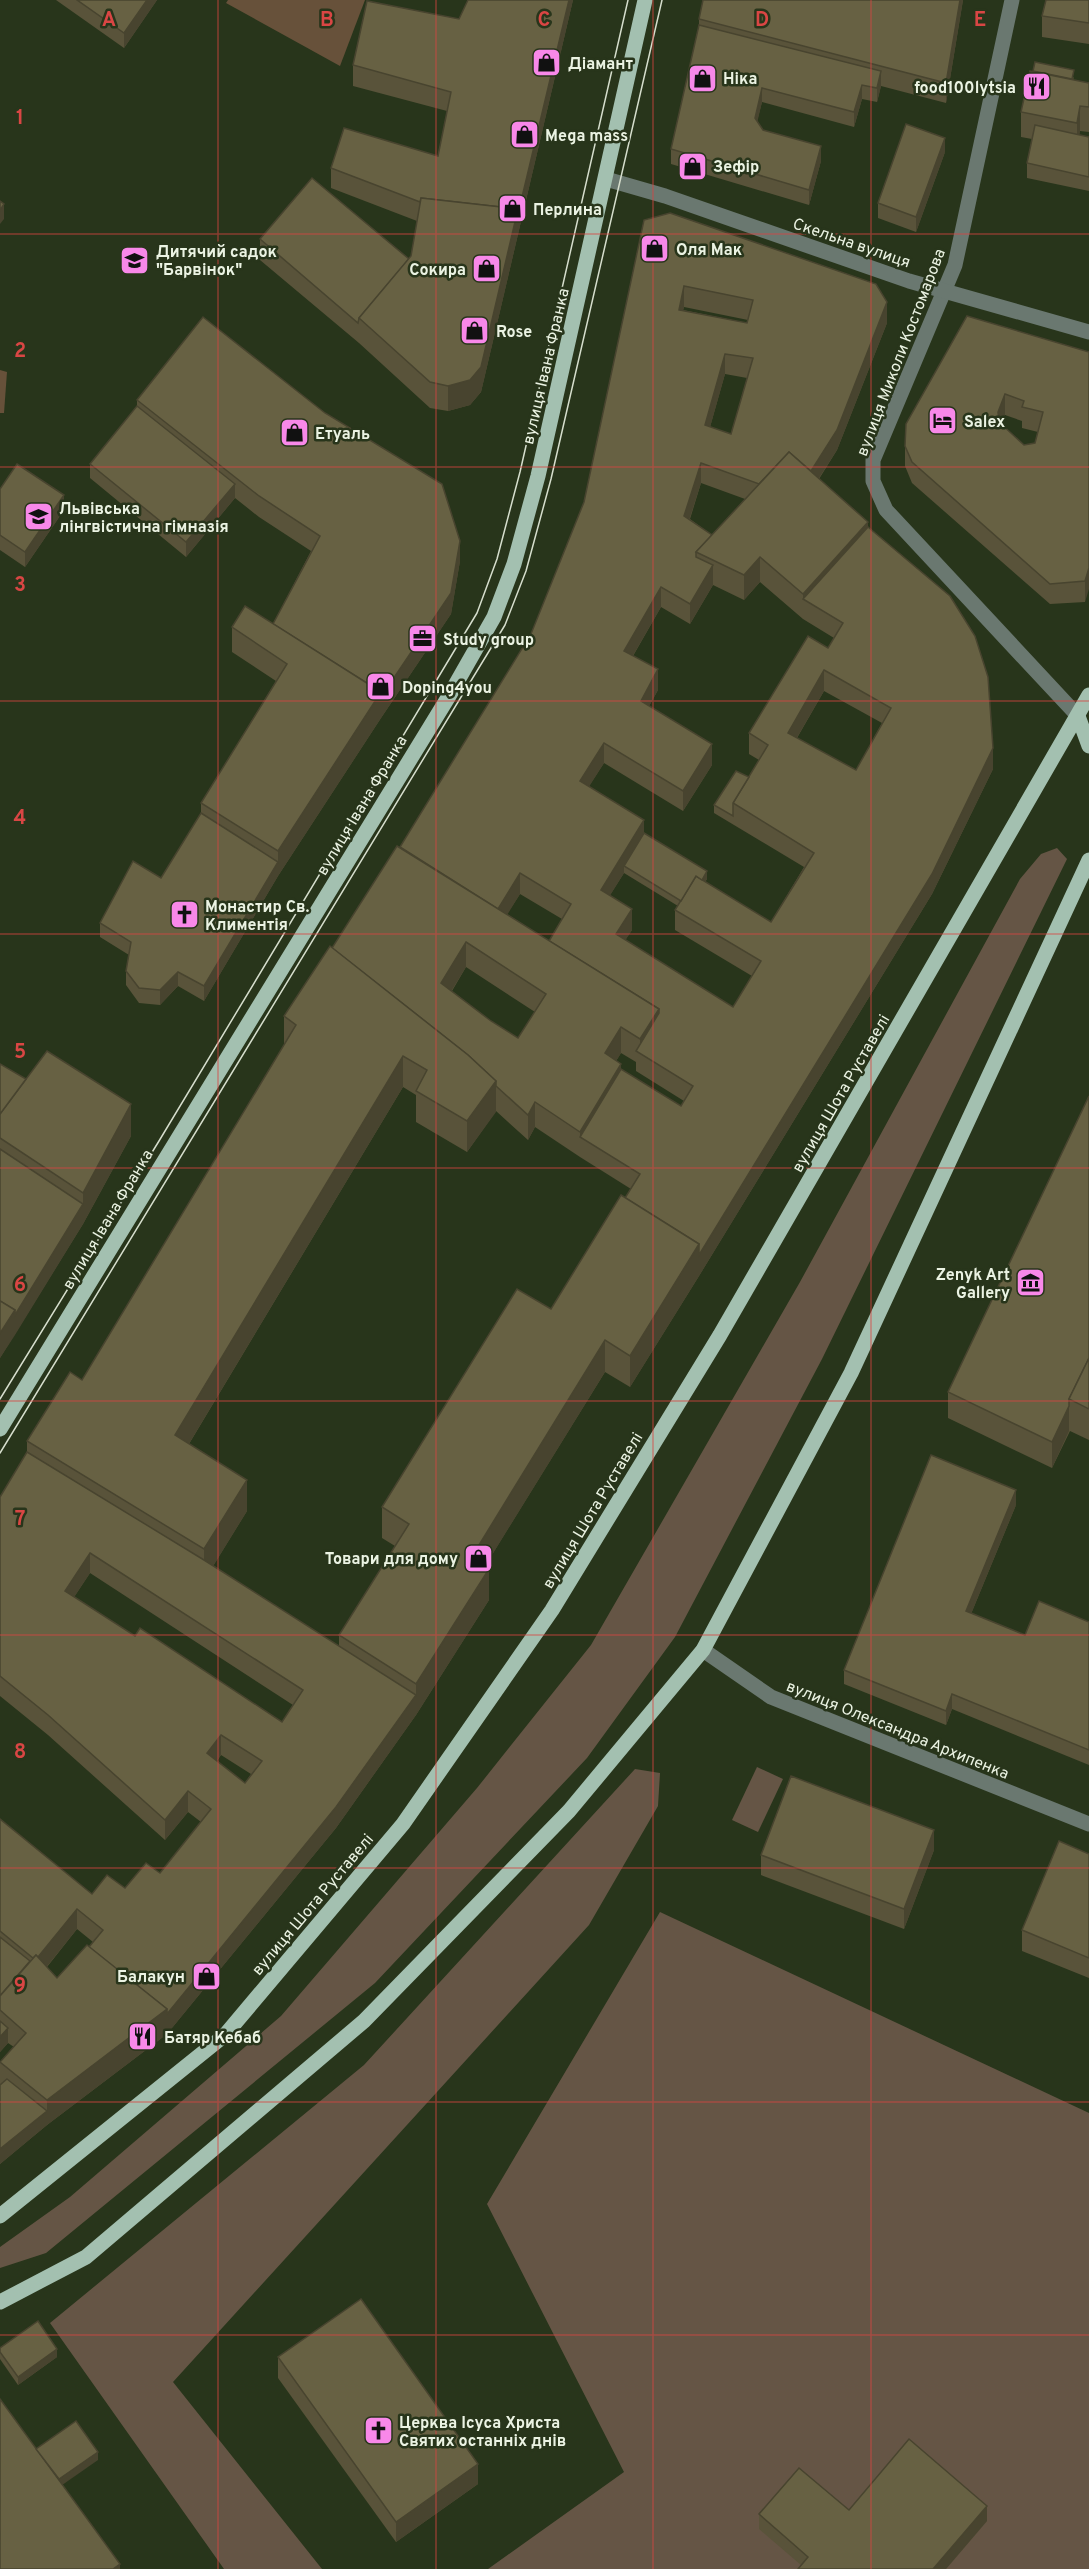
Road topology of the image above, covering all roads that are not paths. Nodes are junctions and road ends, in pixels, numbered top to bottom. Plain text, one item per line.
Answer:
1 (645, 0) edge
2 (1012, 0) edge
3 (606, 179) junction
4 (944, 291) junction
5 (1089, 332) edge
6 (1089, 695) edge
7 (1078, 716) junction
8 (1089, 746) edge
9 (1089, 860) edge
10 (0, 1429) edge
11 (703, 1650) junction
12 (1089, 1824) edge
13 (0, 2216) edge
14 (0, 2302) edge

1 - 3 main road
2 - 4 street, вулиця Миколи Костомарова
3 - 4 street, Скельна вулиця
3 - 10 main road, вулиця Івана Франка
4 - 5 street, Скельна вулиця
4 - 7 street, вулиця Миколи Костомарова
6 - 7 main road, вулиця Шота Руставелі
7 - 8 main road
7 - 13 main road, вулиця Шота Руставелі
9 - 11 main road
11 - 12 street, вулиця Олександра Архипенка
11 - 14 main road

